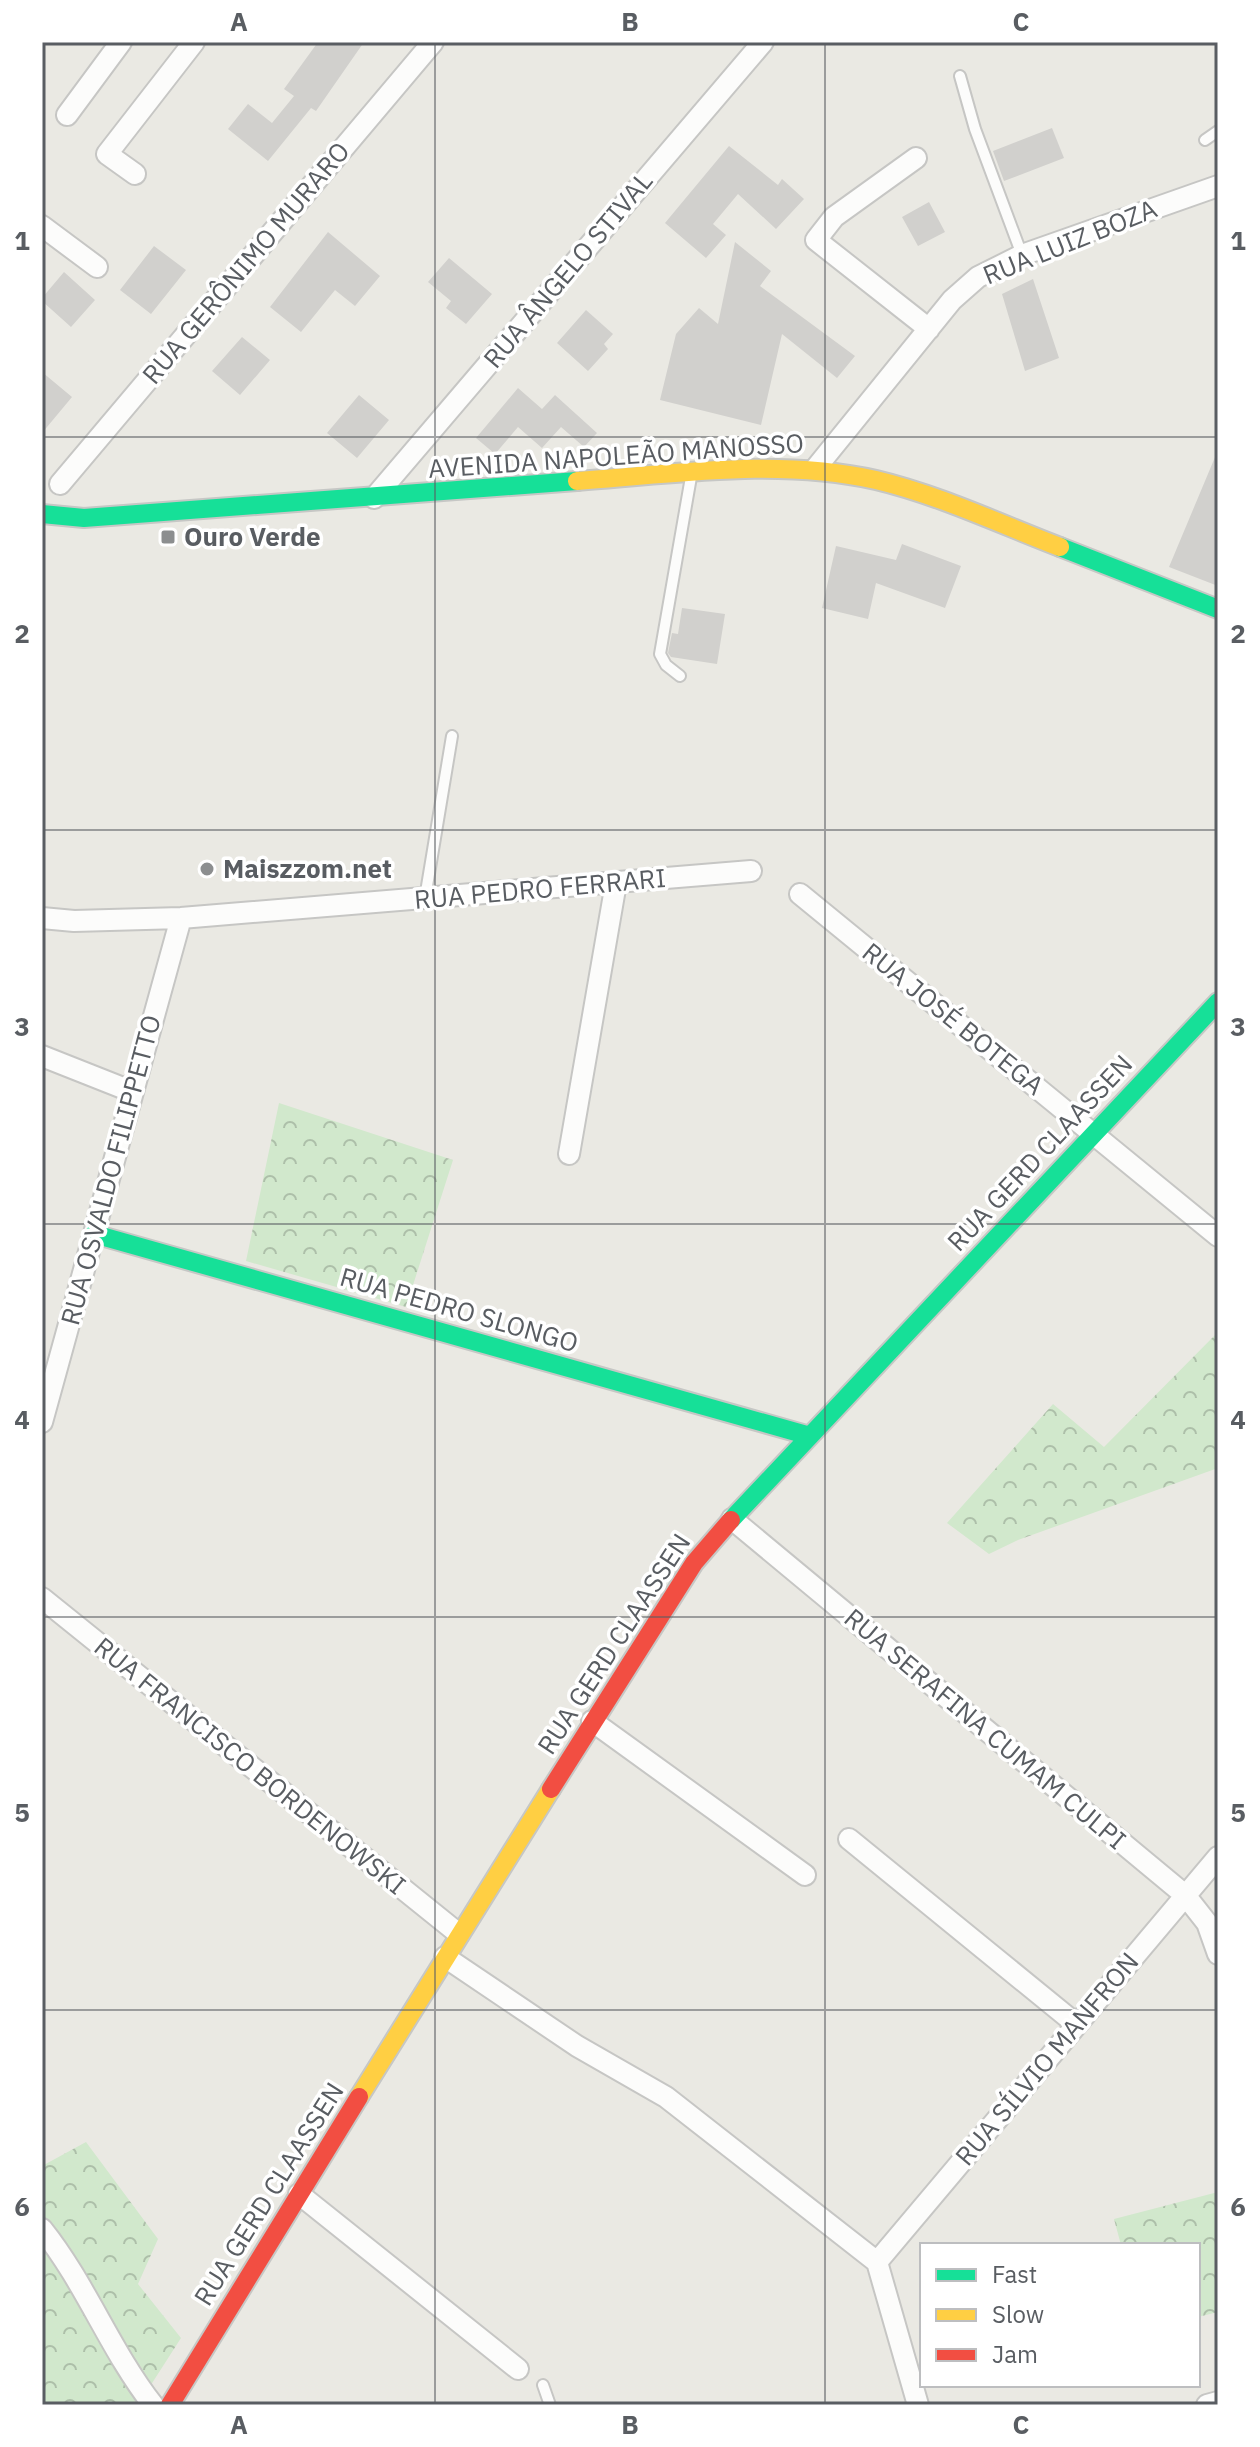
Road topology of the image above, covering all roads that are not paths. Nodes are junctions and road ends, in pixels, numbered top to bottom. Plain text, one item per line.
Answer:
1 (121, 42) edge
2 (194, 42) edge
3 (433, 42) edge
4 (763, 42) edge
5 (960, 76) dead end
6 (67, 115) dead end
7 (1218, 131) edge
8 (1205, 140) dead end
9 (916, 158) dead end
10 (135, 174) dead end
11 (1218, 187) edge
12 (42, 226) edge
13 (1022, 255) junction
14 (97, 267) dead end
15 (929, 329) junction
16 (815, 469) junction
17 (692, 473) junction
18 (60, 484) dead end
19 (374, 498) junction
20 (42, 514) edge
21 (1218, 609) edge
22 (680, 676) dead end
23 (452, 736) dead end
24 (751, 871) dead end
25 (616, 883) junction
26 (800, 894) dead end
27 (425, 898) junction
28 (42, 918) edge
29 (181, 918) junction
30 (1218, 1002) edge
31 (42, 1056) edge
32 (133, 1092) junction
33 (1093, 1134) junction
34 (569, 1154) dead end
35 (94, 1234) junction
36 (1218, 1236) edge
37 (42, 1422) edge
38 (810, 1436) junction
39 (732, 1519) junction
40 (42, 1598) edge
41 (592, 1721) junction
42 (849, 1839) dead end
43 (1218, 1857) edge
44 (805, 1875) dead end
45 (1185, 1895) junction
46 (459, 1934) junction
47 (1218, 1954) edge
48 (445, 1957) junction
49 (1076, 2024) junction
50 (299, 2194) junction
51 (42, 2229) edge
52 (877, 2262) junction
53 (518, 2369) dead end
54 (543, 2385) dead end
55 (1218, 2402) edge
56 (153, 2405) edge
57 (170, 2405) edge
58 (550, 2405) edge
59 (918, 2405) edge
60 (1207, 2405) edge

1 - 6 street
2 - 10 street
3 - 18 street, RUA GERÔNIMO MURARO
4 - 19 street, RUA ÂNGELO STIVAL
5 - 13 lane
7 - 8 lane
9 - 15 street
11 - 13 street, RUA LUIZ BOZA
12 - 14 street
13 - 15 street, RUA LUIZ BOZA
15 - 16 street, RUA LUIZ BOZA
16 - 17 street, AVENIDA NAPOLEÃO MANOSSO
16 - 21 street, AVENIDA NAPOLEÃO MANOSSO
17 - 19 street, AVENIDA NAPOLEÃO MANOSSO
17 - 22 lane
19 - 20 street, AVENIDA NAPOLEÃO MANOSSO
23 - 27 lane
24 - 25 street, RUA PEDRO FERRARI
25 - 27 street, RUA PEDRO FERRARI
25 - 34 street
26 - 33 street, RUA JOSÉ BOTEGA
27 - 29 street, RUA PEDRO FERRARI
28 - 29 street, RUA PEDRO FERRARI
29 - 32 street, RUA OSVALDO FILIPPETTO
30 - 33 street, RUA GERD CLAASSEN
31 - 32 street
32 - 35 street, RUA OSVALDO FILIPPETTO
33 - 36 street, RUA JOSÉ BOTEGA
33 - 38 street, RUA GERD CLAASSEN
35 - 37 street, RUA OSVALDO FILIPPETTO
35 - 38 street, RUA PEDRO SLONGO
38 - 39 street, RUA GERD CLAASSEN
39 - 41 street, RUA GERD CLAASSEN
39 - 45 street, RUA SERAFINA CUMAM CULPI
40 - 46 street, RUA FRANCISCO BORDENOWSKI
41 - 44 street
41 - 46 street, RUA GERD CLAASSEN
42 - 49 street
43 - 45 street, RUA SÍLVIO MANFRON
45 - 47 street, RUA SERAFINA CUMAM CULPI
45 - 49 street, RUA SÍLVIO MANFRON
46 - 48 street, RUA GERD CLAASSEN
48 - 50 street, RUA GERD CLAASSEN
48 - 52 street
49 - 52 street, RUA SÍLVIO MANFRON
50 - 53 street
50 - 57 street, RUA GERD CLAASSEN
51 - 56 street
52 - 59 street
54 - 58 lane
55 - 60 street

